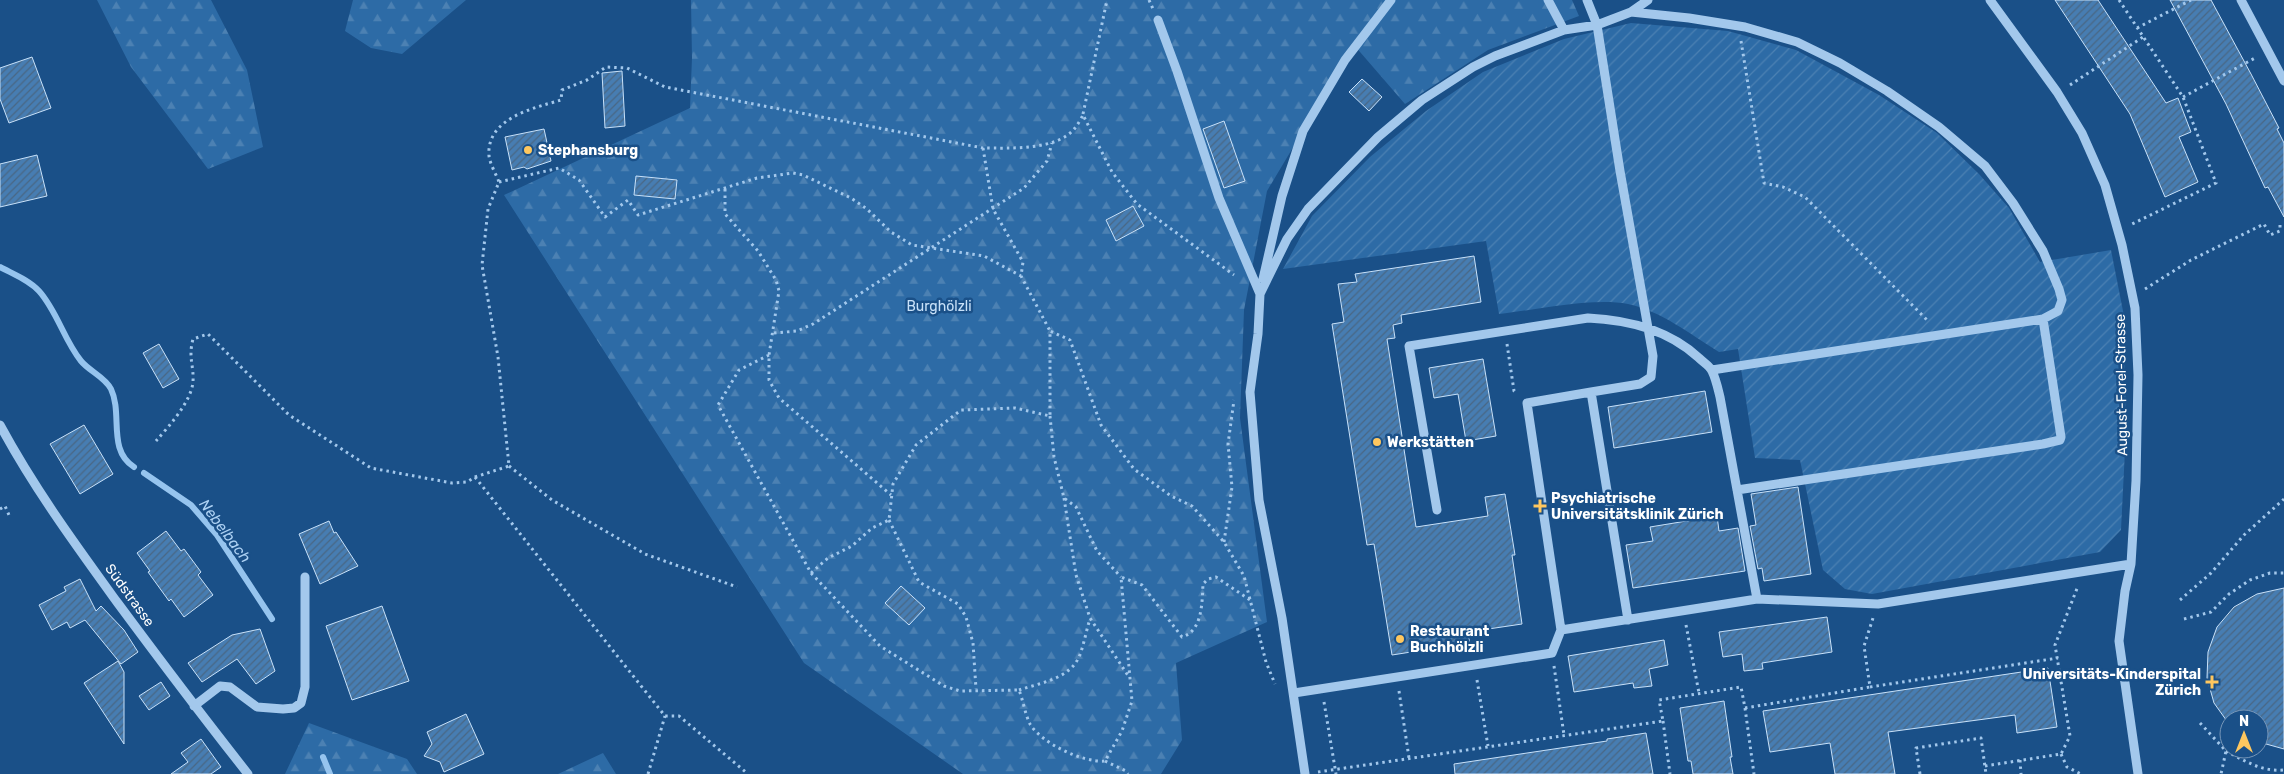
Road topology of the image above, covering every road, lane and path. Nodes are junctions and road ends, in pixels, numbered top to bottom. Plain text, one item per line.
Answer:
1 (1107, 0) edge
2 (1391, 0) edge
3 (1548, 0) edge
4 (1587, 0) edge
5 (1648, 0) edge
6 (1990, 0) edge
7 (2119, 0) edge
8 (2191, 0) edge
9 (2241, 0) edge
10 (1631, 12) junction
11 (1158, 20) dead end
12 (1597, 25) junction
13 (1738, 26) junction
14 (2137, 28) junction
15 (1564, 30) junction
16 (2143, 37) junction
17 (2257, 57) dead end
18 (2284, 81) edge
19 (2067, 86) dead end
20 (2182, 97) junction
21 (1083, 115) junction
22 (1052, 143) junction
23 (983, 148) junction
24 (500, 182) junction
25 (726, 189) junction
26 (993, 209) junction
27 (2280, 224) dead end
28 (2128, 226) dead end
29 (929, 249) junction
30 (1021, 276) junction
31 (1236, 276) dead end
32 (2142, 291) dead end
33 (1260, 294) junction
34 (2043, 319) junction
35 (1646, 326) junction
36 (1506, 331) junction
37 (1050, 332) junction
38 (774, 333) junction
39 (1941, 334) junction
40 (769, 355) junction
41 (1712, 370) junction
42 (1591, 392) junction
43 (1527, 403) junction
44 (1050, 416) junction
45 (0, 425) edge
46 (156, 441) dead end
47 (509, 466) junction
48 (475, 477) junction
49 (1737, 490) junction
50 (891, 495) junction
51 (1064, 498) junction
52 (2284, 499) edge
53 (0, 509) edge
54 (1437, 510) dead end
55 (10, 515) dead end
56 (889, 520) junction
57 (2131, 564) junction
58 (811, 573) junction
59 (2082, 573) junction
60 (2284, 573) edge
61 (305, 577) dead end
62 (1121, 577) junction
63 (736, 587) dead end
64 (1757, 599) junction
65 (1250, 600) junction
66 (2180, 600) dead end
67 (1878, 604) junction
68 (1684, 612) junction
69 (1090, 618) junction
70 (2184, 619) dead end
71 (1628, 620) junction
72 (1561, 630) junction
73 (1552, 653) junction
74 (2058, 658) junction
75 (1475, 664) junction
76 (1396, 676) junction
77 (1131, 679) junction
78 (1321, 687) junction
79 (1870, 687) junction
80 (976, 689) junction
81 (1019, 690) junction
82 (1294, 693) junction
83 (1699, 693) junction
84 (194, 706) junction
85 (1745, 708) junction
86 (665, 716) junction
87 (1663, 721) junction
88 (2200, 723) dead end
89 (1564, 735) junction
90 (2219, 743) edge
91 (1488, 746) junction
92 (2061, 754) junction
93 (1409, 758) junction
94 (2224, 759) edge
95 (2240, 759) edge
96 (2020, 760) junction
97 (1105, 761) junction
98 (1985, 766) junction
99 (2284, 770) edge
100 (1317, 772) dead end
101 (1336, 772) edge
102 (248, 774) edge
103 (648, 774) edge
104 (748, 774) edge
105 (1128, 774) edge
106 (1305, 774) edge
107 (1670, 774) edge
108 (1754, 774) edge
109 (1920, 774) edge
110 (1986, 774) edge
111 (2021, 774) edge
112 (2081, 774) edge
113 (2138, 774) edge
114 (2221, 774) edge

1 - 21 path
2 - 33 street
3 - 15 street
4 - 12 street
5 - 10 street
6 - 57 street, August-Forel-Strasse
7 - 14 path
8 - 14 path
9 - 18 street
10 - 12 street
10 - 13 street
11 - 33 street
12 - 15 street
12 - 35 street
13 - 34 street
13 - 39 path
14 - 16 path
15 - 33 street
16 - 19 path
16 - 20 path
17 - 20 path
20 - 28 path
21 - 22 path
21 - 31 path
22 - 23 path
22 - 26 path
23 - 24 path
23 - 26 path
24 - 25 path
24 - 47 path
25 - 29 path
25 - 38 path
26 - 29 path
26 - 30 path
27 - 32 path
29 - 30 path
29 - 38 path
30 - 37 path
33 - 82 street
34 - 39 street
34 - 49 street
35 - 36 street
35 - 41 street
35 - 42 street
36 - 43 path
36 - 54 street
37 - 44 path
37 - 65 path
38 - 40 path
39 - 41 street
40 - 50 path
40 - 58 path
41 - 49 street
42 - 43 street
42 - 71 street
43 - 72 street
44 - 50 path
44 - 51 path
45 - 84 street, Südstrasse
46 - 48 path
47 - 48 path
47 - 63 path
48 - 86 path
49 - 64 street
50 - 56 path
51 - 62 path
51 - 69 path
52 - 66 path
53 - 55 path
56 - 58 path
56 - 80 path
57 - 59 street
57 - 113 street, August-Forel-Strasse
58 - 80 path
59 - 67 street
59 - 74 path
60 - 70 path
61 - 84 street
62 - 65 path
62 - 77 path
64 - 67 street
64 - 68 street
65 - 82 path
67 - 79 path
68 - 71 street
68 - 83 path
69 - 77 path
69 - 81 path
71 - 72 street
72 - 73 street
73 - 75 street
73 - 89 path
74 - 79 path
74 - 92 path
75 - 76 street
75 - 91 path
76 - 78 street
76 - 93 path
77 - 97 path
78 - 82 street
78 - 101 path
79 - 85 path
80 - 81 path
81 - 97 path
82 - 106 street
83 - 85 path
83 - 87 path
84 - 102 street, Südstrasse
85 - 108 path
86 - 103 path
86 - 104 path
87 - 89 path
87 - 107 path
88 - 90 path
89 - 91 path
91 - 93 path
92 - 96 path
92 - 112 path
93 - 101 path
94 - 114 path
95 - 99 path
96 - 98 path
96 - 111 path
97 - 105 path
98 - 109 path
98 - 110 path
100 - 101 path

